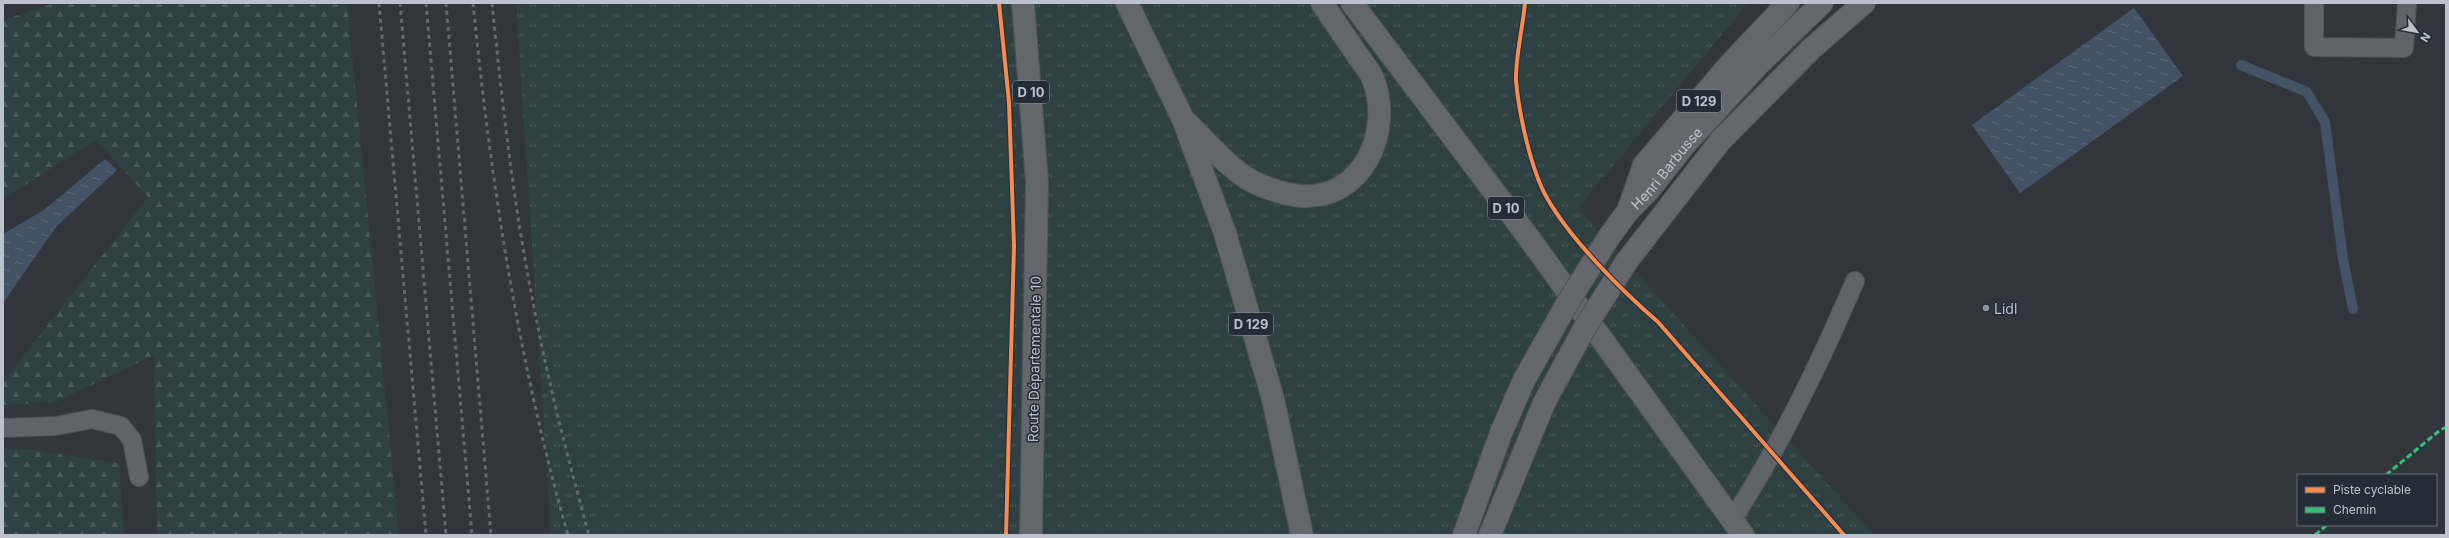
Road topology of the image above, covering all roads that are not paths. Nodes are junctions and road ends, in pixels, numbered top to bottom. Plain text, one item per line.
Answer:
1 (1023, 3) edge
2 (1127, 3) edge
3 (1322, 3) edge
4 (1352, 3) edge
5 (1366, 3) edge
6 (1788, 3) edge
7 (1822, 3) edge
8 (1864, 3) edge
9 (2314, 3) edge
10 (2407, 3) edge
11 (1384, 47) junction
12 (1183, 119) junction
13 (1628, 211) junction
14 (1855, 281) dead end
15 (3, 428) edge
16 (139, 476) dead end
17 (1737, 527) edge
18 (1031, 535) edge
19 (1302, 535) edge
20 (1464, 535) edge
21 (1490, 535) edge

1 - 18 main road, Route Départementale 10 / D 10
2 - 12 main road, D 129
3 - 12 main road, D 129
4 - 11 main road, D 10
5 - 11 main road
6 - 13 main road, D 129
7 - 13 main road, Henri Barbusse / D 129
8 - 21 main road, Henri Barbusse / D 129, bridge
9 - 10 lane
11 - 17 main road, D 10
12 - 19 main road, D 129
13 - 20 main road, D 129, bridge
14 - 17 lane
15 - 16 lane

